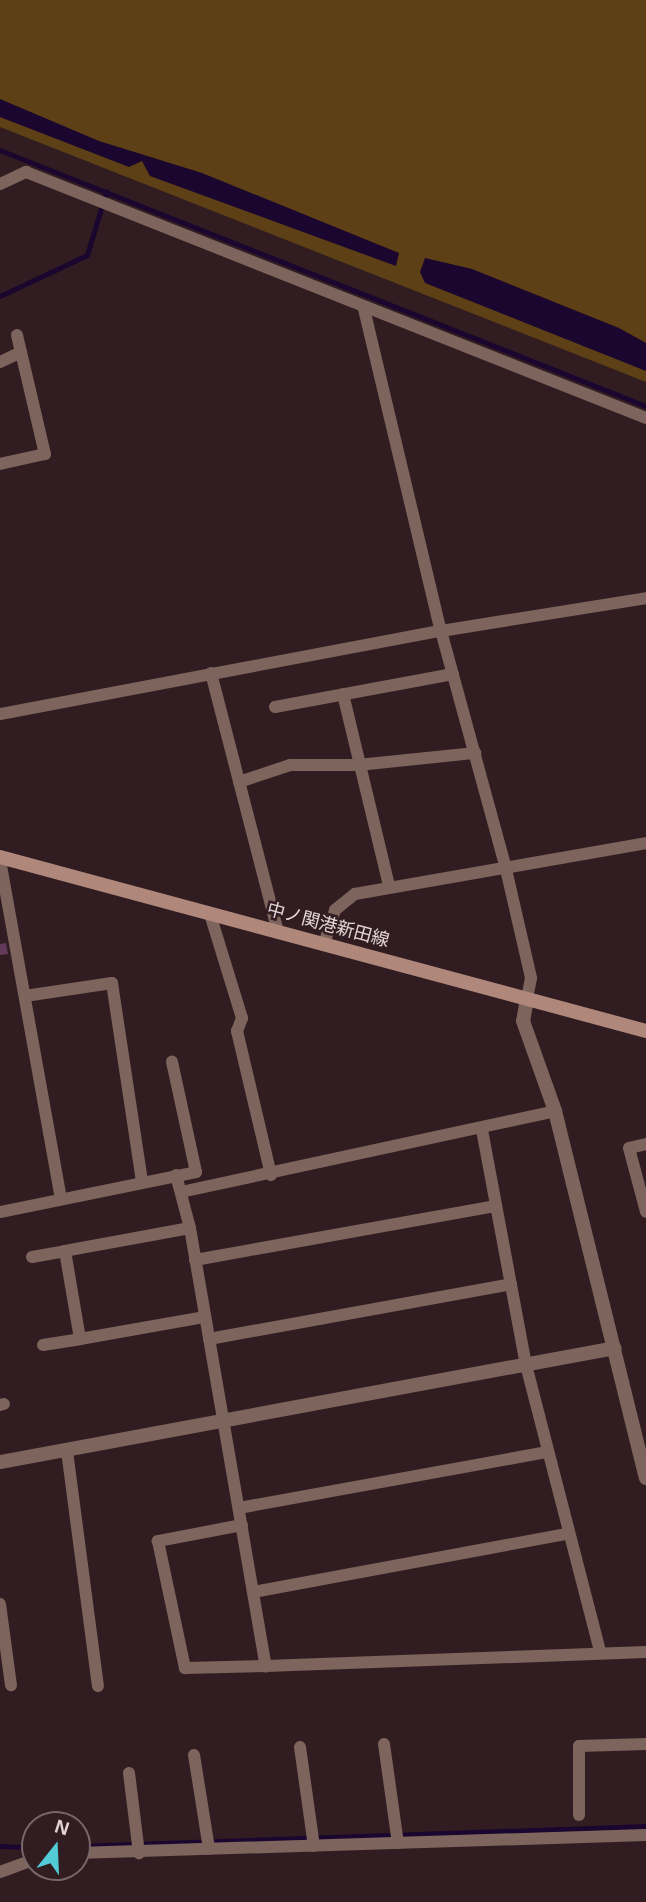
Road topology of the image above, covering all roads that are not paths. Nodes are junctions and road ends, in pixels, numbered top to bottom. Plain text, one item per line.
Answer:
1 (0, 184) edge
2 (364, 309) junction
3 (18, 335) dead end
4 (21, 352) junction
5 (0, 362) edge
6 (646, 418) edge
7 (0, 464) edge
8 (646, 598) edge
9 (441, 631) junction
10 (211, 673) junction
11 (453, 674) junction
12 (344, 694) junction
13 (275, 707) dead end
14 (0, 714) edge
15 (475, 753) junction
16 (358, 765) junction
17 (239, 782) junction
18 (646, 843) edge
19 (0, 858) edge
20 (505, 865) junction
21 (389, 886) junction
22 (210, 914) junction
23 (278, 932) junction
24 (324, 944) junction
25 (25, 996) junction
26 (527, 999) junction
27 (646, 1031) edge
28 (172, 1062) dead end
29 (555, 1111) junction
30 (482, 1130) junction
31 (646, 1144) edge
32 (176, 1175) junction
33 (271, 1175) junction
34 (142, 1182) junction
35 (181, 1192) junction
36 (61, 1199) junction
37 (496, 1206) junction
38 (0, 1212) edge
39 (646, 1212) edge
40 (190, 1228) junction
41 (65, 1251) junction
42 (32, 1257) dead end
43 (195, 1260) junction
44 (511, 1284) junction
45 (205, 1317) junction
46 (80, 1339) junction
47 (209, 1339) junction
48 (43, 1345) dead end
49 (615, 1348) junction
50 (526, 1365) junction
51 (222, 1422) junction
52 (66, 1451) junction
53 (546, 1452) junction
54 (0, 1462) edge
55 (645, 1470) edge
56 (239, 1508) junction
57 (242, 1525) junction
58 (567, 1534) junction
59 (253, 1592) junction
60 (0, 1604) edge
61 (600, 1652) junction
62 (646, 1652) edge
63 (266, 1666) junction
64 (11, 1685) dead end
65 (98, 1686) dead end
66 (384, 1744) dead end
67 (646, 1744) edge
68 (300, 1746) dead end
69 (194, 1755) dead end
70 (129, 1773) dead end
71 (579, 1815) dead end
72 (646, 1835) edge
73 (398, 1843) junction
74 (314, 1846) junction
75 (209, 1849) junction
76 (91, 1853) edge
77 (139, 1853) junction
78 (21, 1864) edge
79 (0, 1872) edge

1 - 2 street
2 - 6 street
2 - 9 street
3 - 4 street
4 - 5 street
4 - 7 street
8 - 9 street
9 - 10 street
9 - 11 street
10 - 14 street
10 - 17 street
11 - 12 street
11 - 15 street
12 - 13 street
12 - 16 street
15 - 16 street
15 - 20 street
16 - 17 street
16 - 21 street
17 - 23 street
18 - 20 street
19 - 22 main road, 中ノ関港新田線
19 - 25 street
20 - 21 street
20 - 26 street
21 - 24 street
22 - 23 main road, 中ノ関港新田線
22 - 33 street
23 - 24 main road, 中ノ関港新田線
24 - 26 main road, 中ノ関港新田線
25 - 34 street
25 - 36 street
26 - 27 main road, 中ノ関港新田線
26 - 29 street
28 - 32 street
29 - 30 street
29 - 49 street
30 - 33 street
30 - 37 street
31 - 39 street
32 - 34 street
32 - 35 street
33 - 35 street
34 - 36 street
35 - 40 street
36 - 38 street
37 - 43 street
37 - 44 street
40 - 41 street
40 - 43 street
41 - 42 street
41 - 46 street
43 - 45 street
44 - 47 street
44 - 50 street
45 - 46 street
45 - 47 street
46 - 48 street
47 - 51 street
49 - 50 street
49 - 55 street
50 - 51 street
50 - 53 street
51 - 52 street
51 - 56 street
52 - 54 street
52 - 65 street
53 - 56 street
53 - 58 street
56 - 57 street
57 - 59 street
57 - 63 street
58 - 59 street
58 - 61 street
59 - 63 street
60 - 64 street
61 - 62 street
61 - 63 street
66 - 73 street
67 - 71 street
68 - 74 street
69 - 75 street
70 - 77 street
72 - 73 street
73 - 74 street
74 - 75 street
75 - 77 street
76 - 77 street
78 - 79 street

